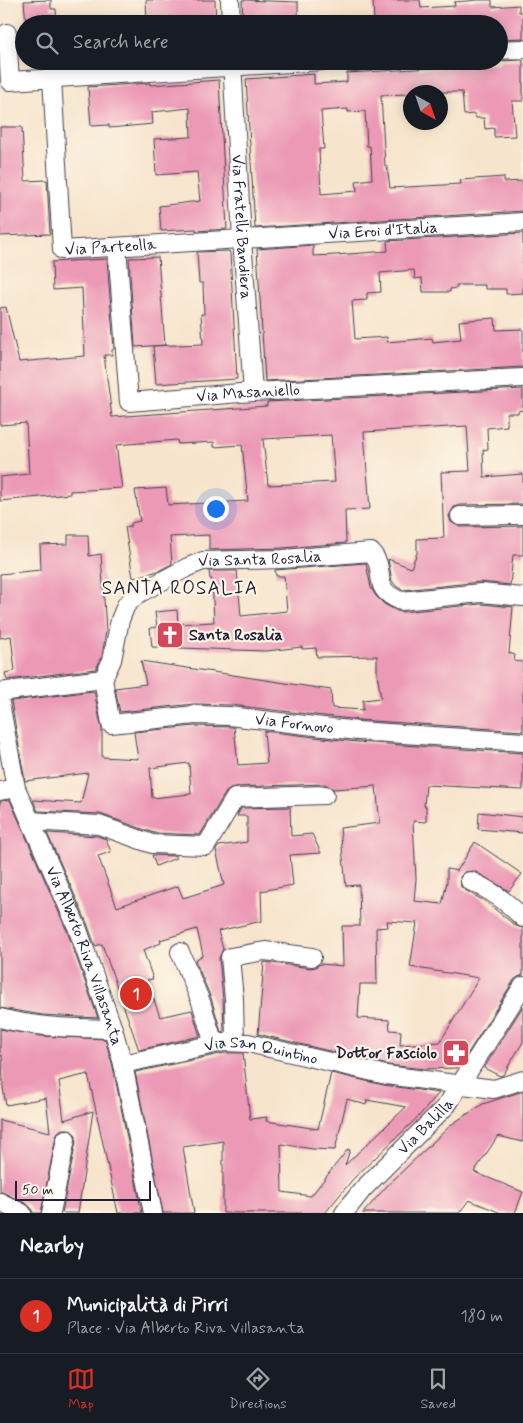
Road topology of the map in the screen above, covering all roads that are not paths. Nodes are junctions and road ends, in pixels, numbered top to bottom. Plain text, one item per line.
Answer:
1 (230, 0) edge
2 (231, 15) edge
3 (7, 33) dead end
4 (523, 49) edge
5 (508, 50) edge
6 (155, 70) edge
7 (232, 70) edge
8 (52, 78) junction
9 (523, 222) edge
10 (242, 240) junction
11 (117, 247) junction
12 (523, 378) edge
13 (253, 392) junction
14 (523, 515) edge
15 (460, 516) dead end
16 (523, 597) edge
17 (104, 679) junction
18 (0, 692) edge
19 (0, 703) edge
20 (523, 742) edge
21 (8, 790) edge
22 (325, 795) dead end
23 (30, 821) junction
24 (470, 881) dead end
25 (523, 918) edge
26 (180, 952) dead end
27 (312, 957) dead end
28 (523, 986) edge
29 (0, 1018) edge
30 (113, 1030) junction
31 (235, 1042) junction
32 (214, 1044) junction
33 (123, 1064) junction
34 (523, 1080) edge
35 (460, 1085) junction
36 (66, 1139) dead end
37 (0, 1202) edge
38 (22, 1213) edge
39 (51, 1213) edge
40 (152, 1213) edge
41 (344, 1213) edge

1 - 2 street
3 - 8 street
4 - 5 street
6 - 8 street
7 - 10 street, Via Fratelli Bandiera
8 - 11 street, Via Parteolla
9 - 10 street, Via Eroi d'Italia
10 - 11 street, Via Parteolla
10 - 13 street, Via Fratelli Bandiera
11 - 13 street, Via Masaniello
12 - 13 street, Via Masaniello
14 - 15 street
16 - 17 street, Via Santa Rosalia
17 - 18 street
17 - 20 street, Via Fornovo
19 - 21 street, Via Alberto Riva Villasanta
21 - 23 street, Via Alberto Riva Villasanta
22 - 23 street
23 - 30 street, Via Alberto Riva Villasanta
24 - 25 street
26 - 32 street
27 - 31 street
28 - 35 street
29 - 30 street
30 - 33 street, Via Alberto Riva Villasanta
31 - 32 street, Via San Quintino
31 - 35 street, Via San Quintino
32 - 33 street, Via San Quintino
33 - 40 street, Via Alberto Riva Villasanta
34 - 35 street, Via Balilla
35 - 41 street, Via Balilla
36 - 39 street
37 - 38 street

